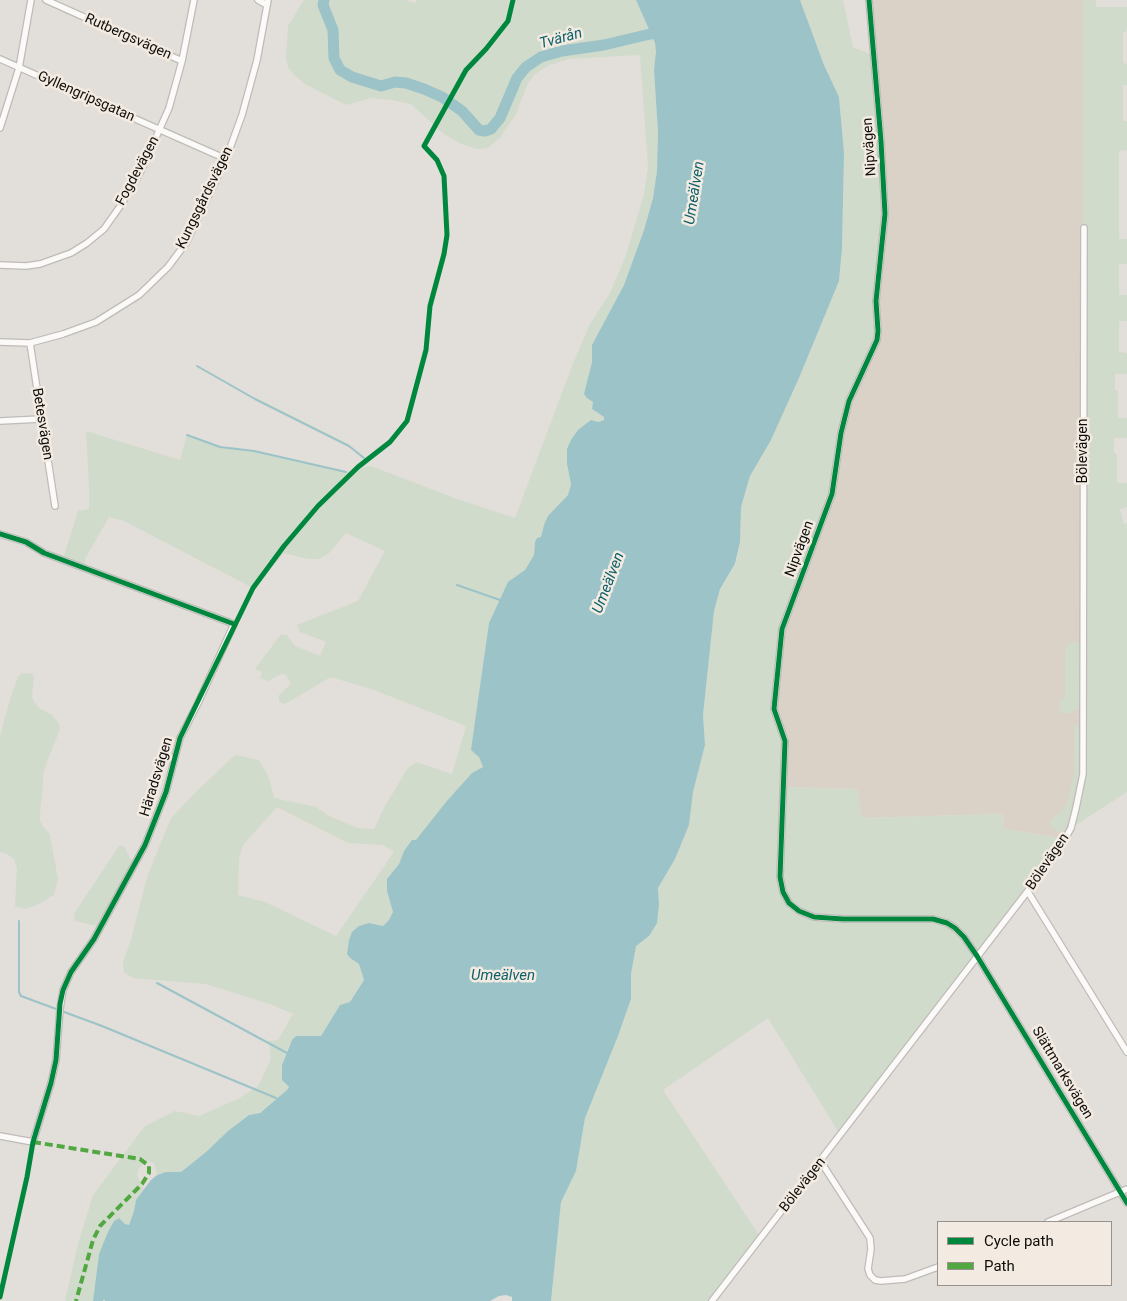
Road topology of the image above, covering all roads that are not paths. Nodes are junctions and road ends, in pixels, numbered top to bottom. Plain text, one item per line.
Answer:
1 (31, 0) edge
2 (46, 0) edge
3 (194, 0) edge
4 (258, 0) edge
5 (869, 0) edge
6 (268, 2) edge
7 (0, 59) edge
8 (182, 61) junction
9 (19, 68) junction
10 (0, 128) edge
11 (160, 130) junction
12 (226, 159) junction
13 (1084, 228) dead end
14 (0, 265) edge
15 (0, 342) edge
16 (30, 343) junction
17 (41, 419) junction
18 (0, 420) edge
19 (55, 506) dead end
20 (0, 534) edge
21 (1028, 892) junction
22 (978, 956) junction
23 (1127, 1052) edge
24 (0, 1136) edge
25 (821, 1162) junction
26 (1124, 1191) edge
27 (1127, 1203) edge
28 (1050, 1221) edge
29 (937, 1267) edge
30 (712, 1301) edge

1 - 9 street
2 - 8 street, Rutbergsvägen
3 - 8 street, Fogdevägen
4 - 6 street
5 - 22 street, Nipvägen
6 - 12 street, Kungsgårdsvägen
7 - 9 street, Gyllengripsgatan
8 - 11 street, Fogdevägen
9 - 10 street
9 - 11 street, Gyllengripsgatan
11 - 12 street, Gyllengripsgatan
11 - 14 street, Fogdevägen
12 - 16 street, Kungsgårdsvägen
13 - 21 street, Bölevägen
15 - 16 street, Kungsgårdsvägen
16 - 17 street, Betesvägen
17 - 18 street
17 - 19 street, Betesvägen
20 - 24 street, Häradsvägen
21 - 22 street, Bölevägen
21 - 23 street
22 - 25 street, Bölevägen
22 - 26 street, Slättmarksvägen
25 - 29 street
25 - 30 street, Bölevägen
26 - 27 street, Slättmarksvägen
26 - 28 street

